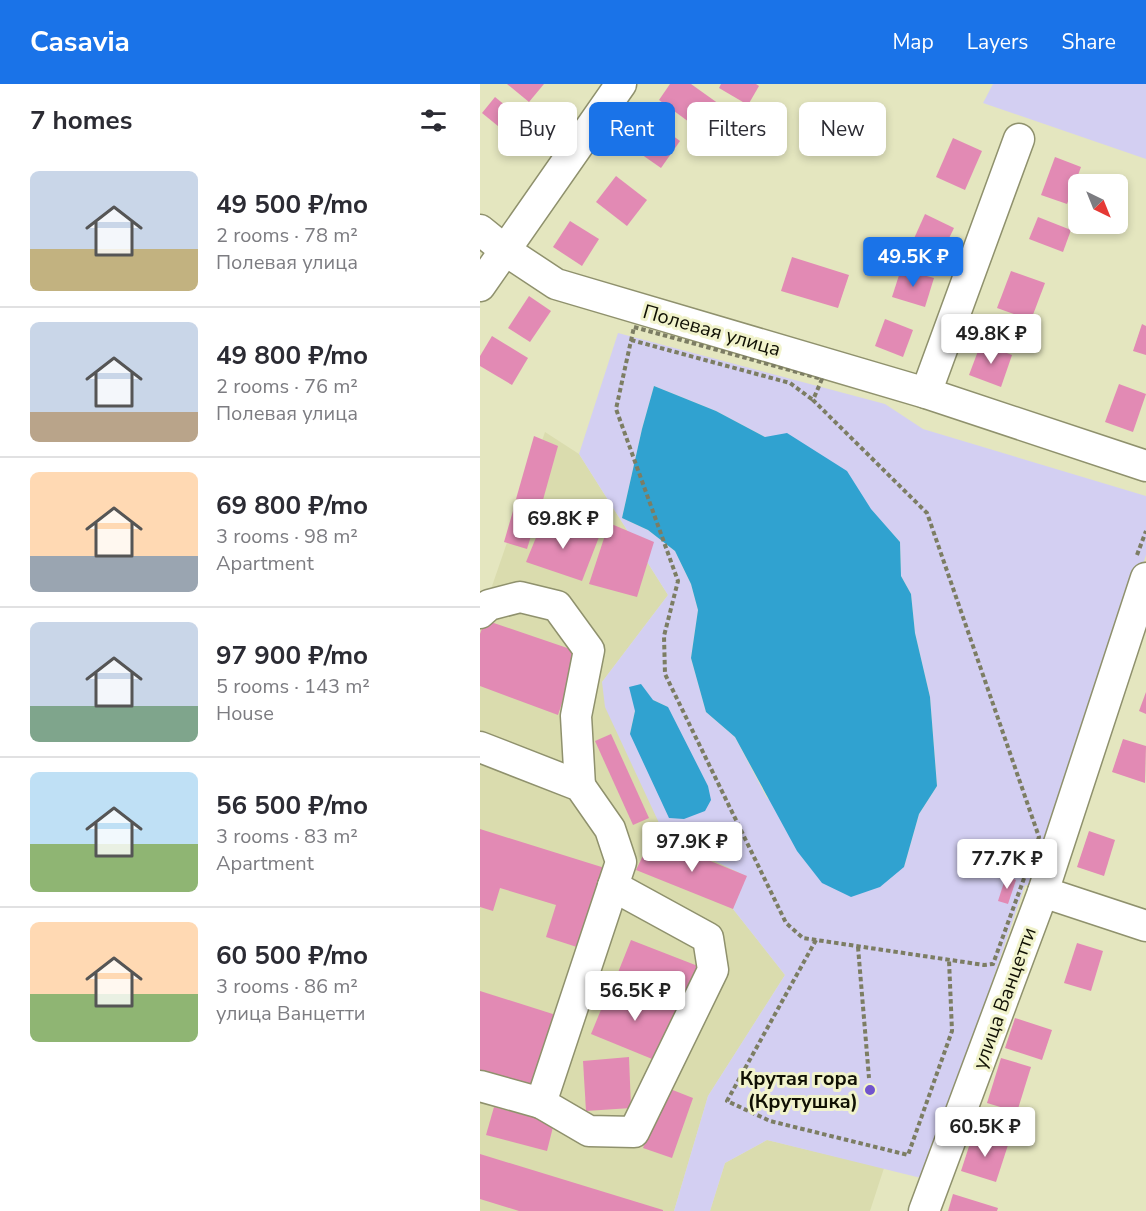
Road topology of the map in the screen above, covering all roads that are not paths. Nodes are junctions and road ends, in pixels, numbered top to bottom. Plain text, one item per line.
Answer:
1 (621, 84) edge
2 (1019, 139) dead end
3 (480, 230) edge
4 (506, 251) junction
5 (480, 286) edge
6 (926, 393) junction
7 (1146, 466) edge
8 (1146, 578) edge
9 (480, 613) edge
10 (480, 747) edge
11 (580, 786) junction
12 (613, 886) junction
13 (1043, 892) junction
14 (1146, 926) edge
15 (480, 1086) edge
16 (541, 1103) junction
17 (924, 1211) edge

1 - 4 street
2 - 6 street
3 - 4 street, Полевая улица
4 - 5 street
4 - 6 street, Полевая улица
6 - 7 street, Полевая улица
8 - 13 street, улица Ванцетти
9 - 11 street
10 - 11 street
11 - 12 street
12 - 16 street
12 - 16 street
13 - 14 street
13 - 17 street, улица Ванцетти
15 - 16 street

